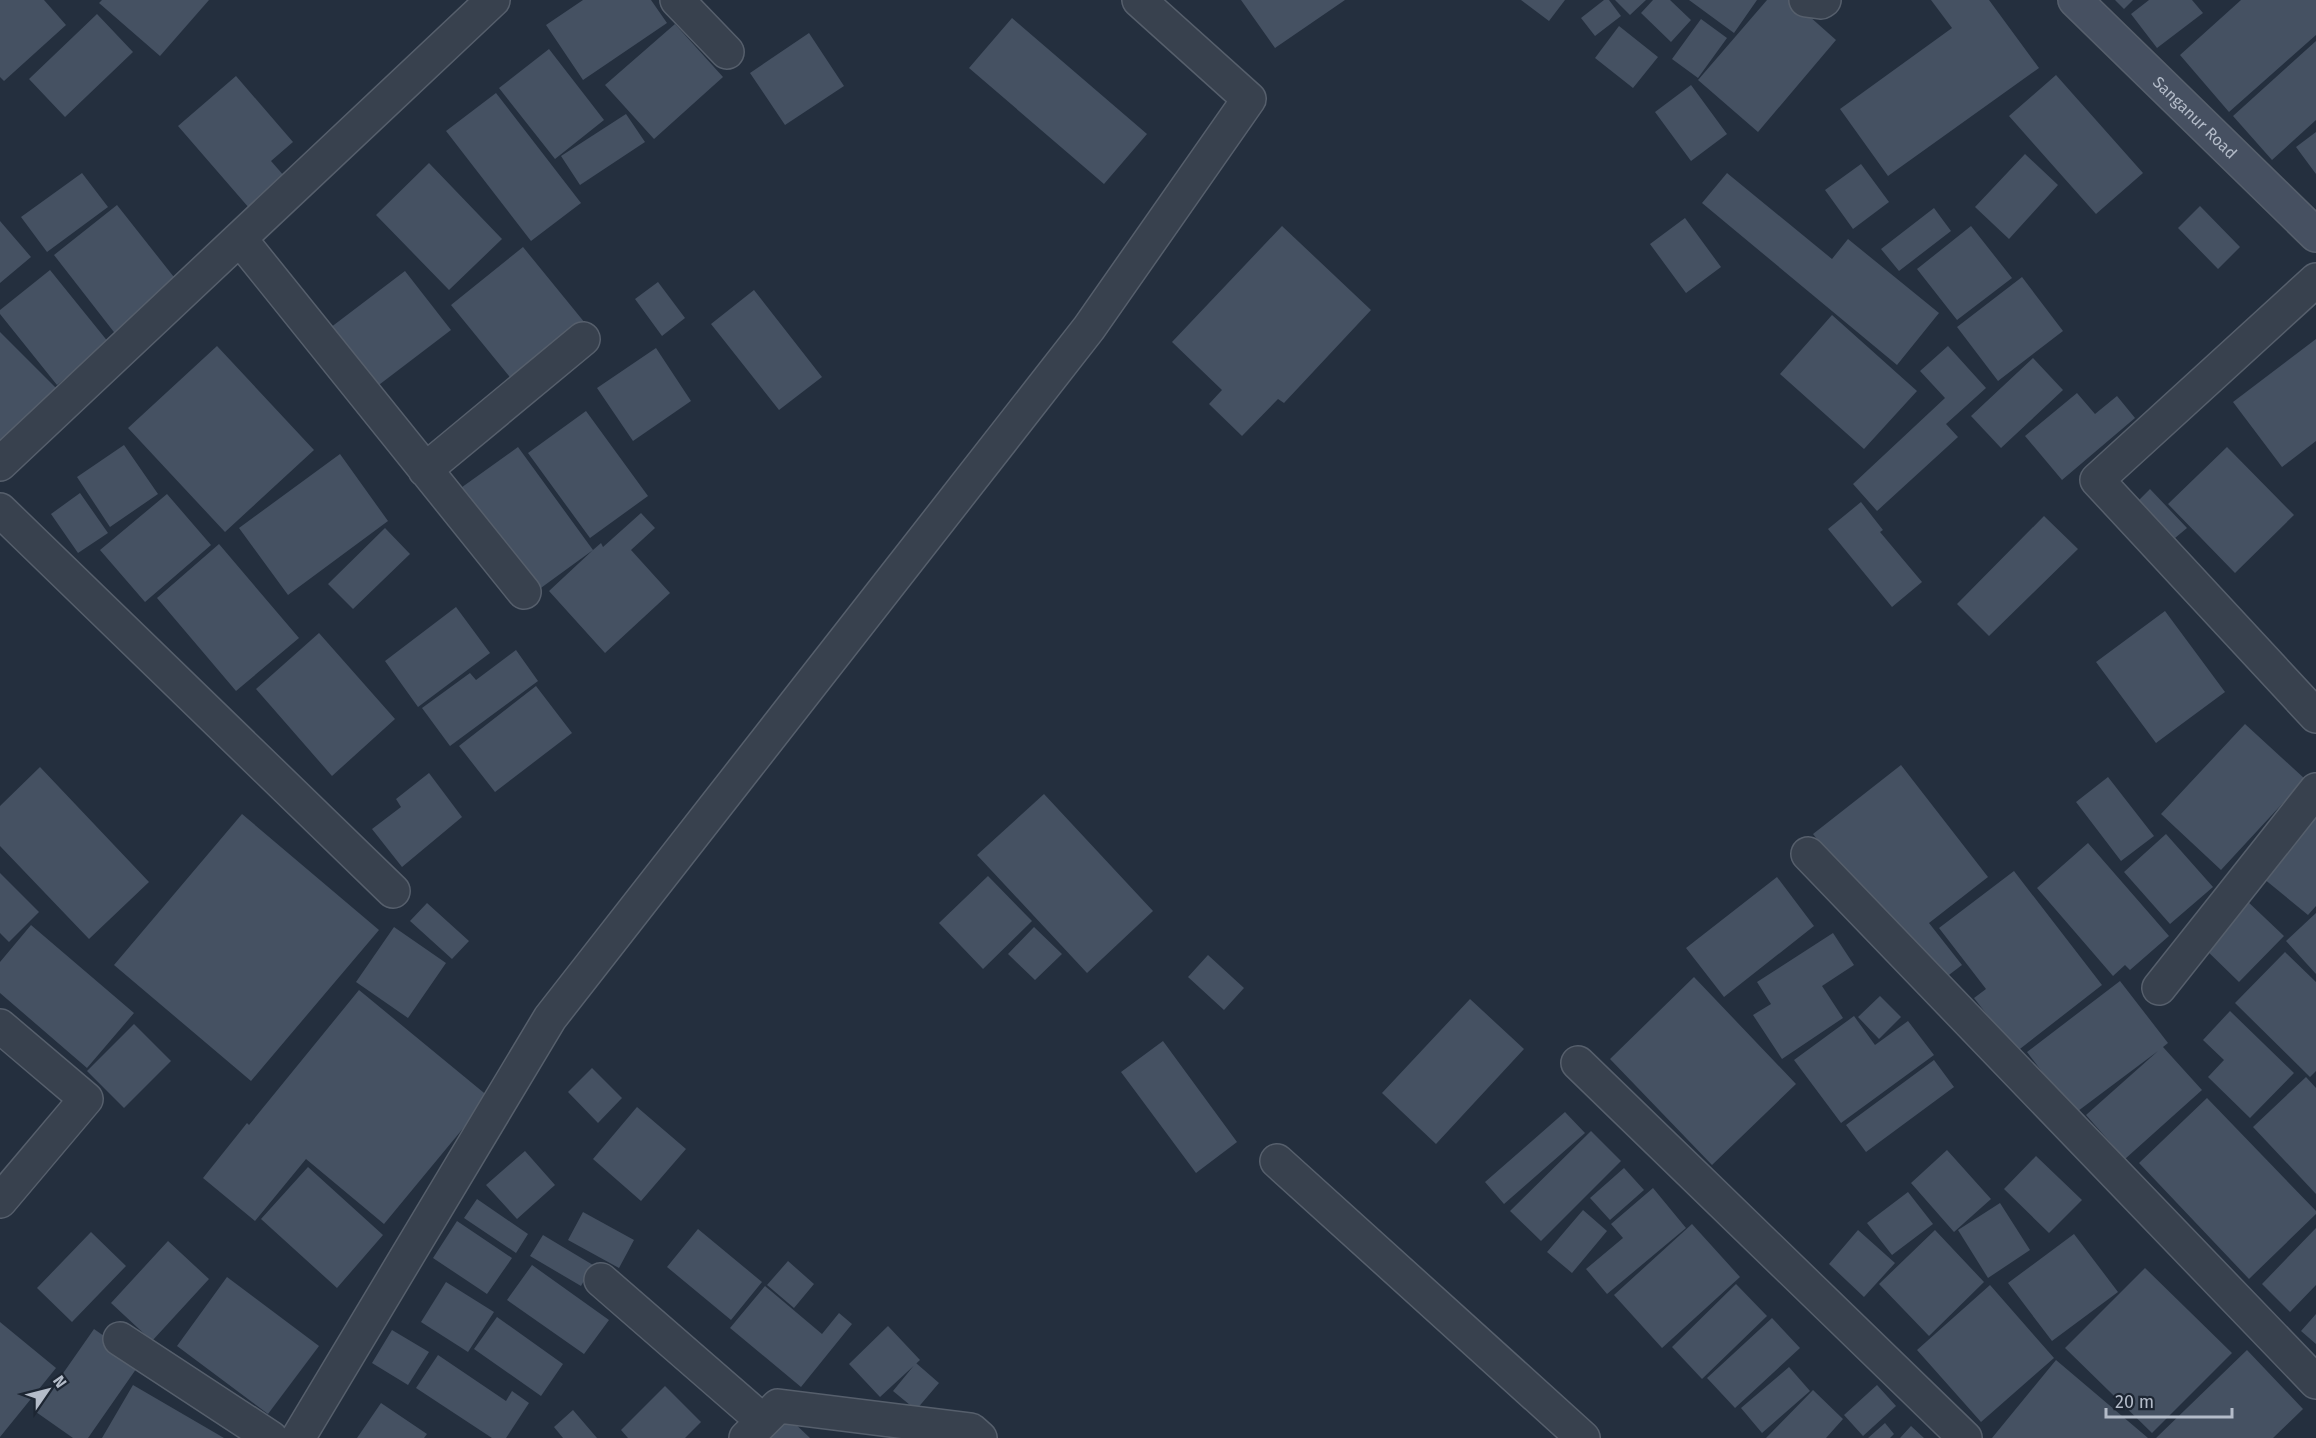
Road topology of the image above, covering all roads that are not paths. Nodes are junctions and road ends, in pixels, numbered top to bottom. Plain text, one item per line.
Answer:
1 (493, 0) edge
2 (677, 0) edge
3 (1139, 0) edge
4 (1806, 0) edge
5 (1824, 0) edge
6 (2075, 0) edge
7 (726, 52) dead end
8 (2316, 235) edge
9 (240, 238) junction
10 (2316, 280) edge
11 (583, 339) dead end
12 (0, 464) edge
13 (426, 470) junction
14 (0, 510) edge
15 (524, 592) dead end
16 (2316, 716) edge
17 (2316, 790) edge
18 (1808, 854) dead end
19 (393, 891) dead end
20 (2159, 988) dead end
21 (0, 1026) edge
22 (1578, 1063) dead end
23 (1276, 1161) dead end
24 (0, 1201) edge
25 (601, 1280) dead end
26 (120, 1339) dead end
27 (2316, 1382) edge
28 (754, 1430) edge
29 (271, 1438) edge
30 (298, 1438) edge
31 (980, 1438) edge
32 (1583, 1438) edge
33 (1965, 1438) edge

1 - 9 street
2 - 7 street
3 - 30 street
4 - 5 street
6 - 8 main road, Sanganur Road
9 - 12 street
9 - 13 street
10 - 16 street
11 - 13 street
13 - 15 street
14 - 19 street
17 - 20 street
18 - 27 street
21 - 24 street
22 - 33 street
23 - 32 street
25 - 28 street
26 - 29 street
28 - 31 street

